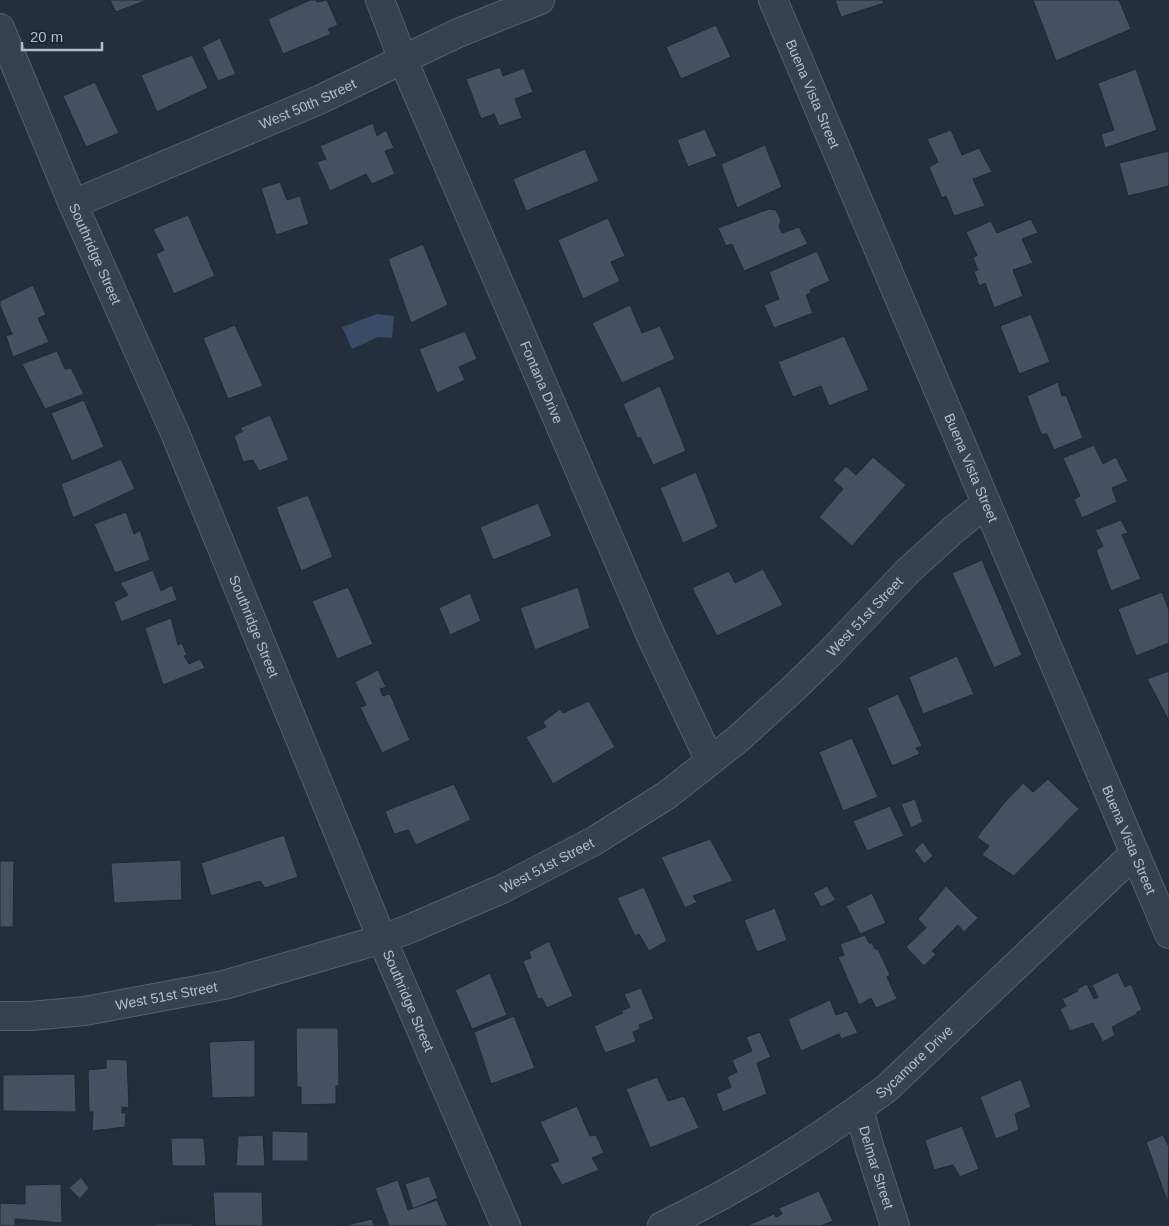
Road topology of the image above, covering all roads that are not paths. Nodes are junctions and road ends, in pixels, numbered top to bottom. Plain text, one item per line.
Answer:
1 (380, 0) edge
2 (540, 0) edge
3 (773, 0) edge
4 (0, 28) edge
5 (402, 60) junction
6 (73, 204) junction
7 (986, 503) junction
8 (710, 761) junction
9 (1135, 853) junction
10 (1169, 934) edge
11 (382, 939) junction
12 (0, 1016) edge
13 (859, 1109) junction
14 (506, 1226) edge
15 (662, 1226) edge
16 (895, 1226) edge

1 - 5 street, Fontana Drive
2 - 5 street, West 50th Street
3 - 7 street, Buena Vista Street
4 - 6 street, Southridge Street
5 - 6 street, West 50th Street
5 - 8 street, Fontana Drive
6 - 11 street, Southridge Street
7 - 8 street, West 51st Street
7 - 9 street, Buena Vista Street
8 - 11 street, West 51st Street
9 - 10 street, Buena Vista Street
9 - 13 street, Sycamore Drive
11 - 12 street, West 51st Street
11 - 14 street, Southridge Street
13 - 15 street, Sycamore Drive
13 - 16 street, Delmar Street

